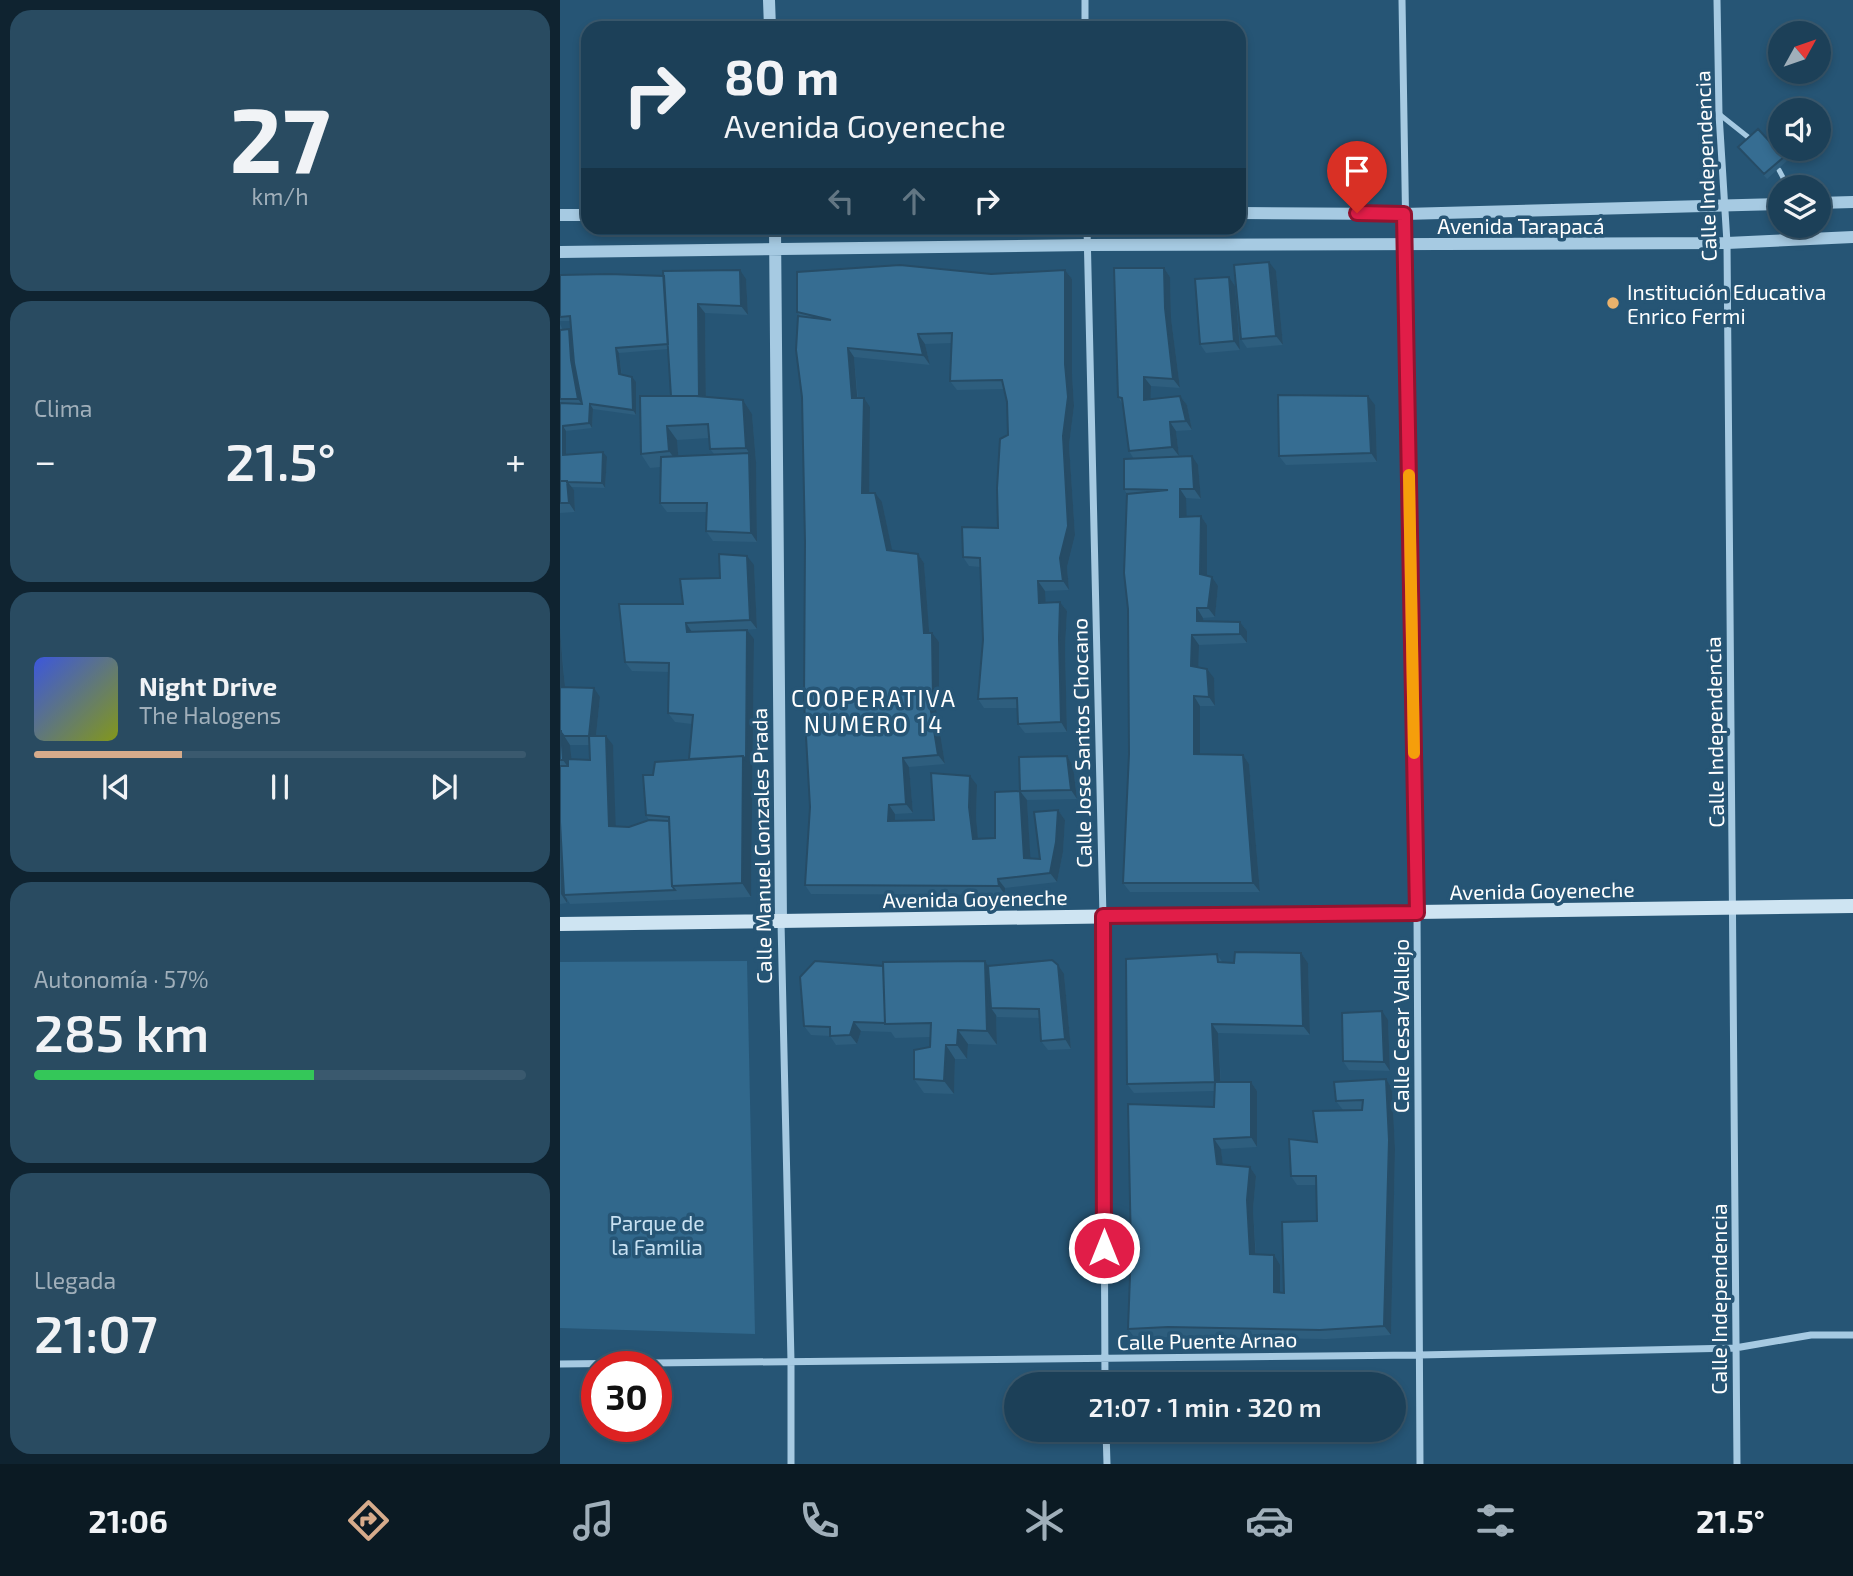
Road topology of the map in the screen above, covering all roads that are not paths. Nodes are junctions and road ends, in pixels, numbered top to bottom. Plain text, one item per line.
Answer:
1 (769, 0) edge
2 (1085, 0) edge
3 (1402, 0) edge
4 (1717, 0) edge
5 (770, 21) edge
6 (1085, 21) edge
7 (1719, 114) junction
8 (1753, 141) edge
9 (1779, 170) edge
10 (1782, 175) edge
11 (1853, 202) edge
12 (1831, 203) edge
13 (1768, 204) edge
14 (1725, 206) junction
15 (1246, 213) edge
16 (1404, 214) junction
17 (560, 215) edge
18 (581, 215) edge
19 (775, 235) edge
20 (1087, 235) edge
21 (1853, 237) edge
22 (1727, 243) junction
23 (1087, 245) junction
24 (1405, 245) junction
25 (775, 249) junction
26 (560, 252) edge
27 (1853, 906) edge
28 (1733, 908) junction
29 (1417, 913) junction
30 (1103, 916) junction
31 (781, 922) junction
32 (560, 924) edge
33 (1853, 1335) edge
34 (1735, 1348) junction
35 (1419, 1355) junction
36 (1105, 1359) junction
37 (791, 1362) junction
38 (560, 1364) edge
39 (1105, 1372) edge
40 (1106, 1442) edge
41 (791, 1464) edge
42 (1107, 1464) edge
43 (1420, 1464) edge
44 (1737, 1464) edge

1 - 5 street
2 - 6 street
3 - 16 street, Calle Cesar Vallejo
4 - 7 street, Calle Independencia
7 - 8 lane
7 - 14 street, Calle Independencia
9 - 10 lane
11 - 12 street
13 - 14 street, Avenida Tarapacá
14 - 16 street, Avenida Tarapacá
14 - 22 street, Calle Independencia
15 - 16 street, Avenida Tarapacá
16 - 24 street, Calle Cesar Vallejo
17 - 18 street
19 - 25 street, Calle Manuel Gonzales Prada
20 - 23 street, Calle Jose Santos Chocano
21 - 22 street, Avenida Tarapacá
22 - 24 street, Avenida Tarapacá
22 - 28 street, Calle Independencia
23 - 24 street, Avenida Tarapacá
23 - 25 street, Avenida Tarapacá
23 - 30 street, Calle Jose Santos Chocano
24 - 29 street, Calle Cesar Vallejo
25 - 26 street, Avenida Tarapacá
25 - 31 street, Calle Manuel Gonzales Prada
27 - 28 main road, Avenida Goyeneche
28 - 29 main road, Avenida Goyeneche
28 - 34 street, Calle Independencia
29 - 30 main road, Avenida Goyeneche
29 - 35 street, Calle Cesar Vallejo
30 - 31 main road, Avenida Goyeneche
30 - 36 street, Calle Jose Santos Chocano
31 - 32 main road, Avenida Goyeneche
31 - 37 street, Calle Manuel Gonzales Prada
33 - 34 street, Calle Puente Arnao
34 - 35 street, Calle Puente Arnao
34 - 44 street, Calle Independencia
35 - 36 street, Calle Puente Arnao
35 - 43 street, Calle Cesar Vallejo
36 - 37 street, Calle Puente Arnao
36 - 39 street, Calle Jose Santos Chocano
37 - 38 street, Calle Puente Arnao
37 - 41 street, Calle Manuel Gonzales Prada
40 - 42 street

